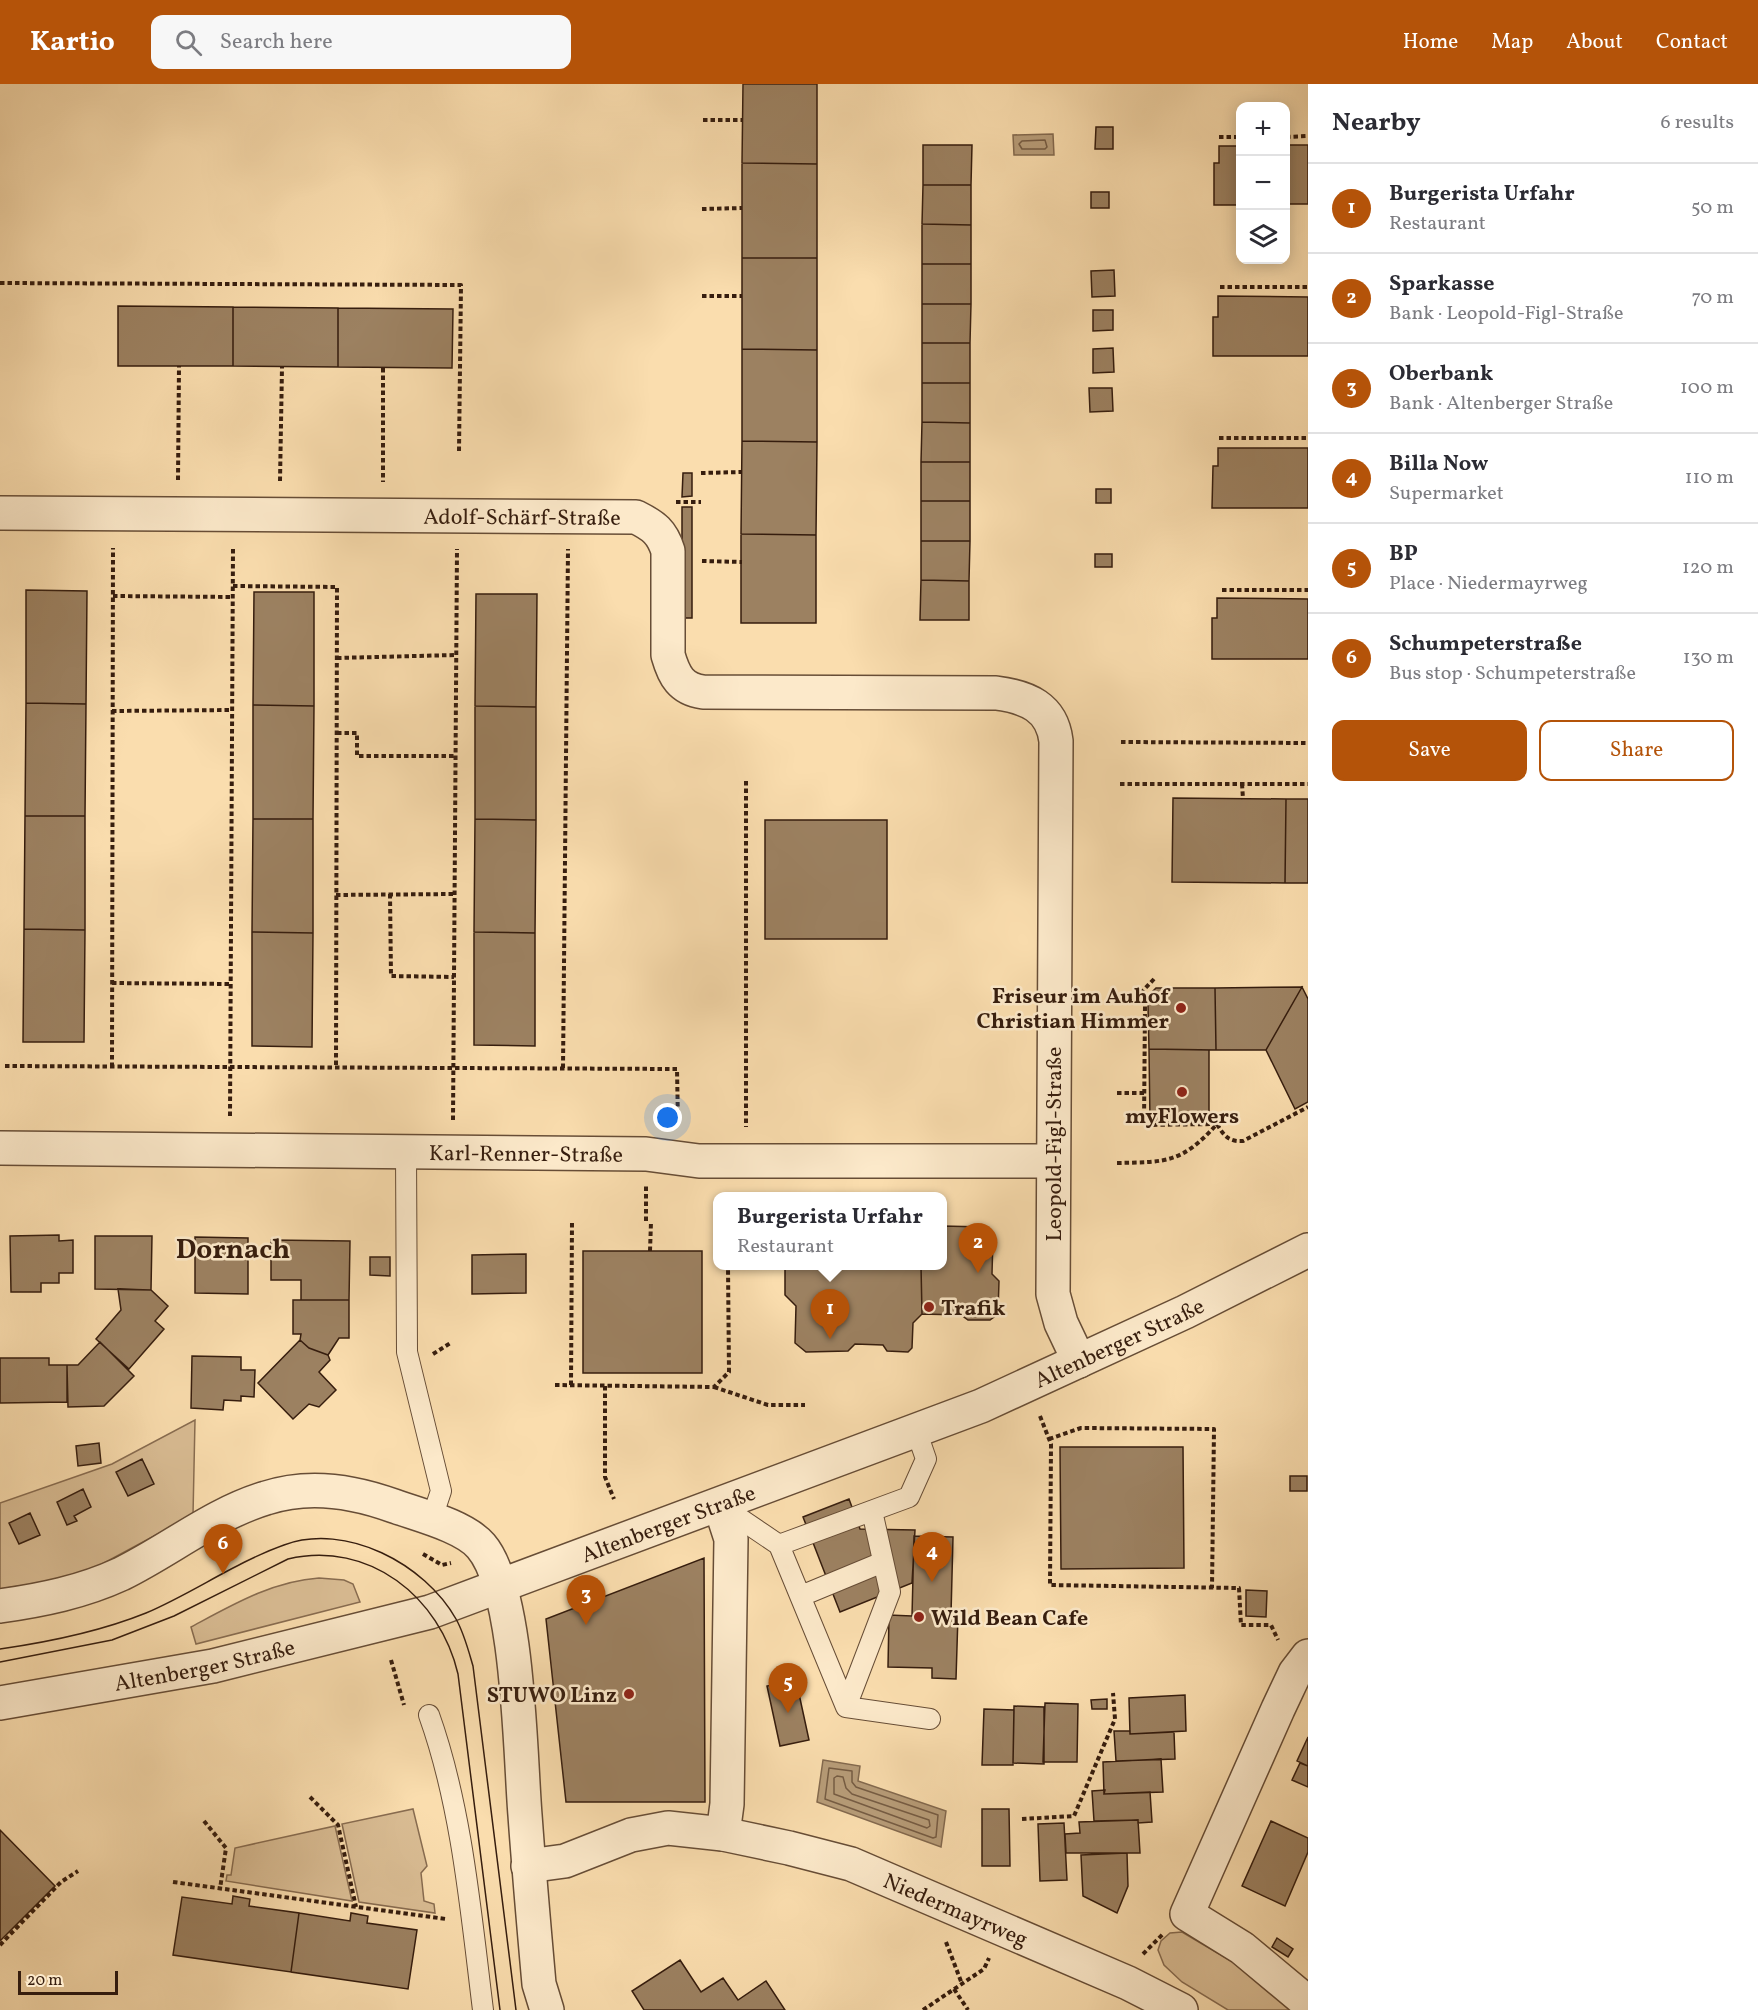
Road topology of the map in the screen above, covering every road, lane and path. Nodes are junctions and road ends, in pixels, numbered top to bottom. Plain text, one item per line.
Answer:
1 (703, 120) dead end
2 (743, 120) dead end
3 (1290, 136) edge
4 (1308, 136) edge
5 (1220, 137) dead end
6 (1236, 137) edge
7 (702, 208) dead end
8 (742, 208) dead end
9 (0, 283) edge
10 (1220, 287) dead end
11 (1308, 287) edge
12 (702, 296) dead end
13 (742, 296) dead end
14 (179, 366) dead end
15 (282, 367) dead end
16 (383, 368) dead end
17 (1219, 438) dead end
18 (1308, 438) edge
19 (459, 451) dead end
20 (742, 472) dead end
21 (701, 473) dead end
22 (676, 502) dead end
23 (701, 502) dead end
24 (0, 513) edge
25 (177, 514) junction
26 (279, 515) junction
27 (383, 515) junction
28 (113, 541) dead end
29 (234, 541) dead end
30 (457, 542) dead end
31 (568, 542) dead end
32 (701, 561) dead end
33 (742, 562) dead end
34 (233, 586) junction
35 (1222, 590) dead end
36 (1308, 590) edge
37 (112, 596) junction
38 (233, 597) junction
39 (457, 655) junction
40 (337, 658) junction
41 (232, 710) junction
42 (112, 711) junction
43 (337, 733) junction
44 (1056, 741) joint
45 (1120, 742) dead end
46 (1308, 743) edge
47 (456, 756) junction
48 (746, 781) dead end
49 (1120, 784) dead end
50 (1242, 784) junction
51 (1308, 784) edge
52 (1243, 799) dead end
53 (390, 894) junction
54 (455, 894) junction
55 (336, 895) junction
56 (454, 977) junction
57 (1154, 979) dead end
58 (112, 983) junction
59 (230, 984) junction
60 (5, 1066) dead end
61 (112, 1067) junction
62 (230, 1067) junction
63 (336, 1068) junction
64 (454, 1068) junction
65 (563, 1068) junction
66 (1117, 1093) dead end
67 (1144, 1093) junction
68 (1308, 1107) edge
69 (230, 1119) dead end
70 (1217, 1124) junction
71 (453, 1132) dead end
72 (678, 1133) dead end
73 (746, 1134) dead end
74 (0, 1148) edge
75 (406, 1152) junction
76 (1053, 1161) junction
77 (1117, 1162) dead end
78 (572, 1222) dead end
79 (651, 1222) dead end
80 (1308, 1250) edge
81 (651, 1251) dead end
82 (728, 1270) edge
83 (1079, 1361) junction
84 (555, 1385) dead end
85 (571, 1385) junction
86 (605, 1386) junction
87 (714, 1387) junction
88 (806, 1405) dead end
89 (1040, 1416) dead end
90 (916, 1430) junction
91 (1049, 1439) junction
92 (614, 1499) dead end
93 (720, 1505) junction
94 (872, 1511) junction
95 (425, 1517) junction
96 (779, 1545) junction
97 (884, 1562) junction
98 (499, 1587) junction
99 (1212, 1588) junction
100 (801, 1596) junction
101 (0, 1606) edge
102 (1301, 1665) edge
103 (1113, 1693) dead end
104 (0, 1703) edge
105 (846, 1707) junction
106 (429, 1716) dead end
107 (930, 1719) dead end
108 (310, 1797) dead end
109 (1022, 1819) dead end
110 (204, 1821) dead end
111 (723, 1834) junction
112 (528, 1866) junction
113 (78, 1871) dead end
114 (173, 1881) dead end
115 (220, 1889) junction
116 (357, 1907) junction
117 (1187, 1914) junction
118 (448, 1920) dead end
119 (1001, 1928) junction
120 (943, 1935) dead end
121 (0, 1945) edge
122 (1128, 1983) junction
123 (962, 1984) junction
124 (954, 1989) junction
125 (536, 2001) edge
126 (1308, 2003) edge
127 (483, 2010) edge
128 (923, 2010) edge
129 (968, 2010) edge
130 (1181, 2010) edge

1 - 2 path
3 - 4 path
5 - 6 path
7 - 8 path
9 - 19 path
10 - 11 path
12 - 13 path
14 - 25 path
15 - 26 path
16 - 27 path
17 - 18 path
20 - 21 path
22 - 23 path
24 - 25 street, Adolf-Schärf-Straße
25 - 26 street, Adolf-Schärf-Straße
26 - 27 street, Adolf-Schärf-Straße
27 - 44 street, Adolf-Schärf-Straße
28 - 37 path
29 - 34 path
30 - 39 path
31 - 65 path
32 - 33 path
34 - 38 path
34 - 40 path
35 - 36 path
37 - 38 path
37 - 42 path
38 - 41 path
39 - 40 path
39 - 47 path
40 - 43 path
41 - 42 path
41 - 59 path
42 - 58 path
43 - 47 path
43 - 55 path
44 - 76 street, Leopold-Figl-Straße
45 - 46 path
47 - 54 path
48 - 73 path
49 - 50 path
50 - 51 path
50 - 52 path
53 - 54 path
53 - 55 path
53 - 56 path
54 - 56 path
55 - 63 path
56 - 64 path
57 - 67 path
58 - 59 path
58 - 61 path
59 - 62 path
60 - 61 path
61 - 62 path
62 - 63 path
62 - 69 path
63 - 64 path
64 - 65 path
64 - 71 path
65 - 72 path
66 - 67 path
67 - 70 path
68 - 70 path
70 - 77 path
74 - 75 street, Karl-Renner-Straße
75 - 76 street, Karl-Renner-Straße
75 - 95 lane
76 - 83 street, Leopold-Figl-Straße
78 - 85 path
79 - 81 path
80 - 83 street, Altenberger Straße
82 - 87 path
83 - 90 street, Altenberger Straße
84 - 85 path
85 - 86 path
86 - 87 path
86 - 92 path
87 - 88 path
89 - 91 path
90 - 93 street, Altenberger Straße
90 - 94 lane
91 - 99 path
91 - 99 path
93 - 96 lane
93 - 98 street, Altenberger Straße
93 - 111 street
94 - 96 lane
94 - 97 lane
95 - 98 street
95 - 101 street
96 - 100 lane
97 - 100 lane
97 - 105 lane
98 - 104 street, Altenberger Straße
98 - 112 street
99 - 102 path
100 - 105 lane
102 - 117 street
103 - 109 path
105 - 107 lane
106 - 127 lane
108 - 116 path
110 - 115 path
111 - 112 street, Niedermayrweg
111 - 119 street, Niedermayrweg
112 - 125 street
113 - 121 path
114 - 115 path
115 - 116 path
116 - 118 path
117 - 122 path
117 - 126 street
119 - 122 street, Niedermayrweg
119 - 123 path
120 - 123 path
122 - 130 street, Niedermayrweg
123 - 124 path
124 - 128 path
124 - 129 path

